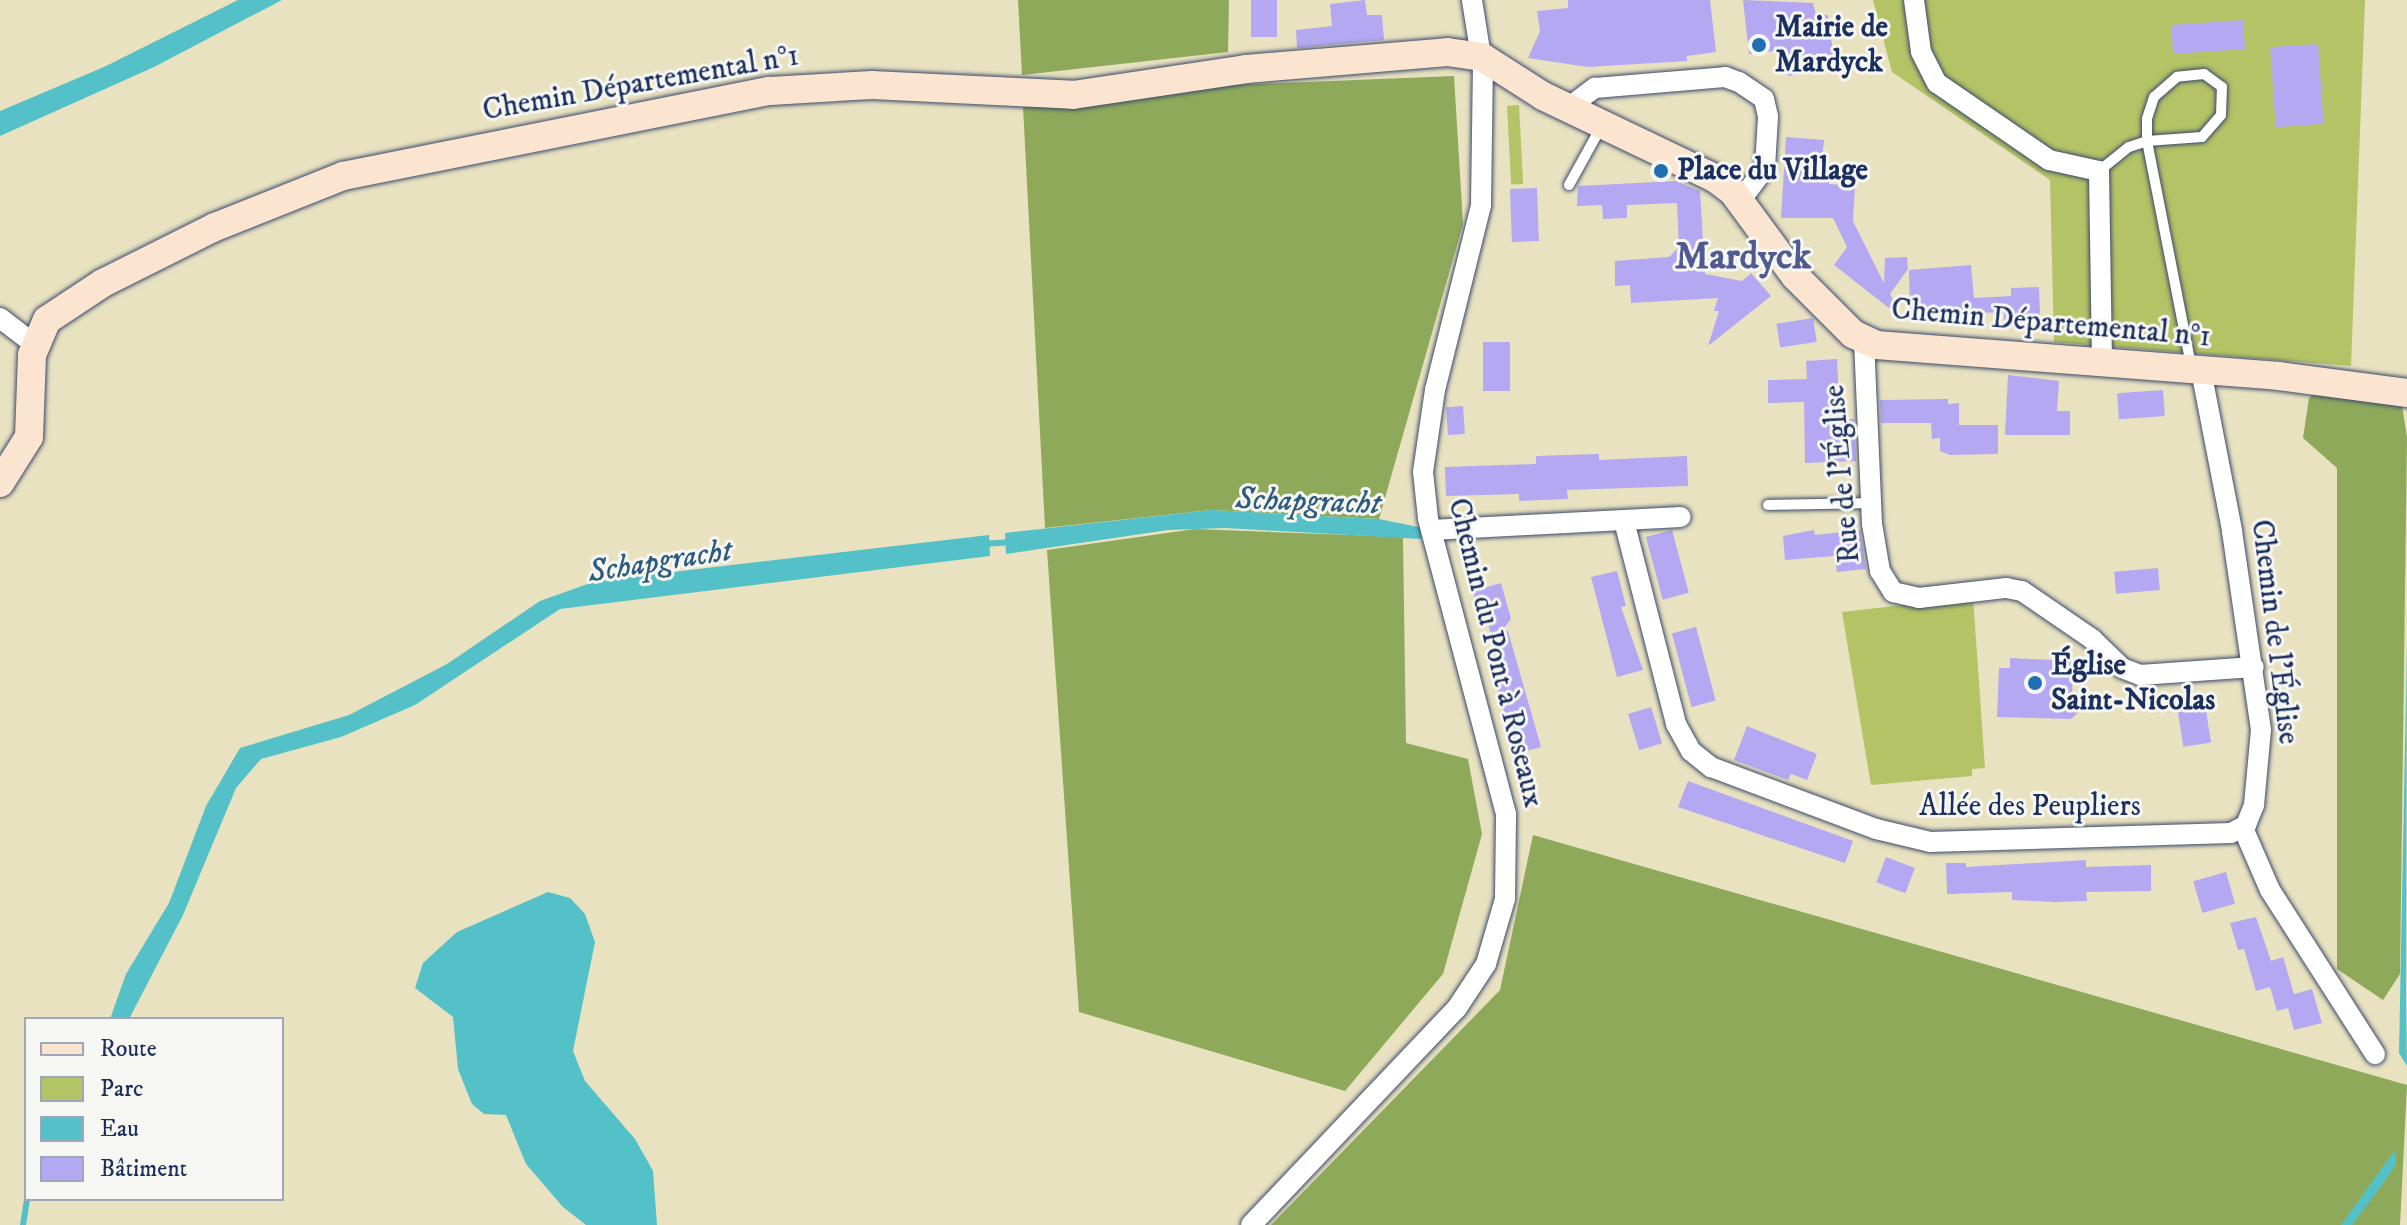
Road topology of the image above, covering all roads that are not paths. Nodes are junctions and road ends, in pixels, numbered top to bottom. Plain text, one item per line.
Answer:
1 (1472, 0) edge
2 (1914, 0) edge
3 (1482, 57) junction
4 (1568, 108) junction
5 (1604, 122) junction
6 (2147, 141) junction
7 (2099, 171) junction
8 (1569, 185) dead end
9 (1740, 201) junction
10 (0, 318) edge
11 (1864, 340) junction
12 (34, 344) junction
13 (2102, 364) junction
14 (2196, 371) junction
15 (2407, 393) edge
16 (0, 483) edge
17 (1871, 503) junction
18 (1768, 505) dead end
19 (1681, 517) dead end
20 (1624, 521) junction
21 (1431, 530) junction
22 (2254, 667) junction
23 (2243, 828) junction
24 (2375, 1054) dead end
25 (1251, 1225) edge

1 - 3 street, Chemin du Pont à Roseaux
2 - 7 street
3 - 4 street, Chemin Départemental n°1
3 - 12 street, Chemin Départemental n°1
3 - 21 street, Chemin du Pont à Roseaux
4 - 5 street, Chemin Départemental n°1
4 - 9 street
5 - 8 lane
5 - 9 street, Chemin Départemental n°1
6 - 6 lane
6 - 7 lane
6 - 14 lane
7 - 13 street
9 - 11 street, Chemin Départemental n°1
10 - 12 street
11 - 13 street, Chemin Départemental n°1
11 - 17 street, Rue de l'Église
12 - 16 street
13 - 14 street, Chemin Départemental n°1
14 - 15 street, Chemin Départemental n°1
14 - 22 street, Chemin de l'Église
17 - 18 lane
17 - 22 street, Rue de l'Église
19 - 20 street
20 - 21 street
20 - 23 street, Allée des Peupliers
21 - 25 street, Chemin du Pont à Roseaux
22 - 23 street, Chemin de l'Église
23 - 24 street

